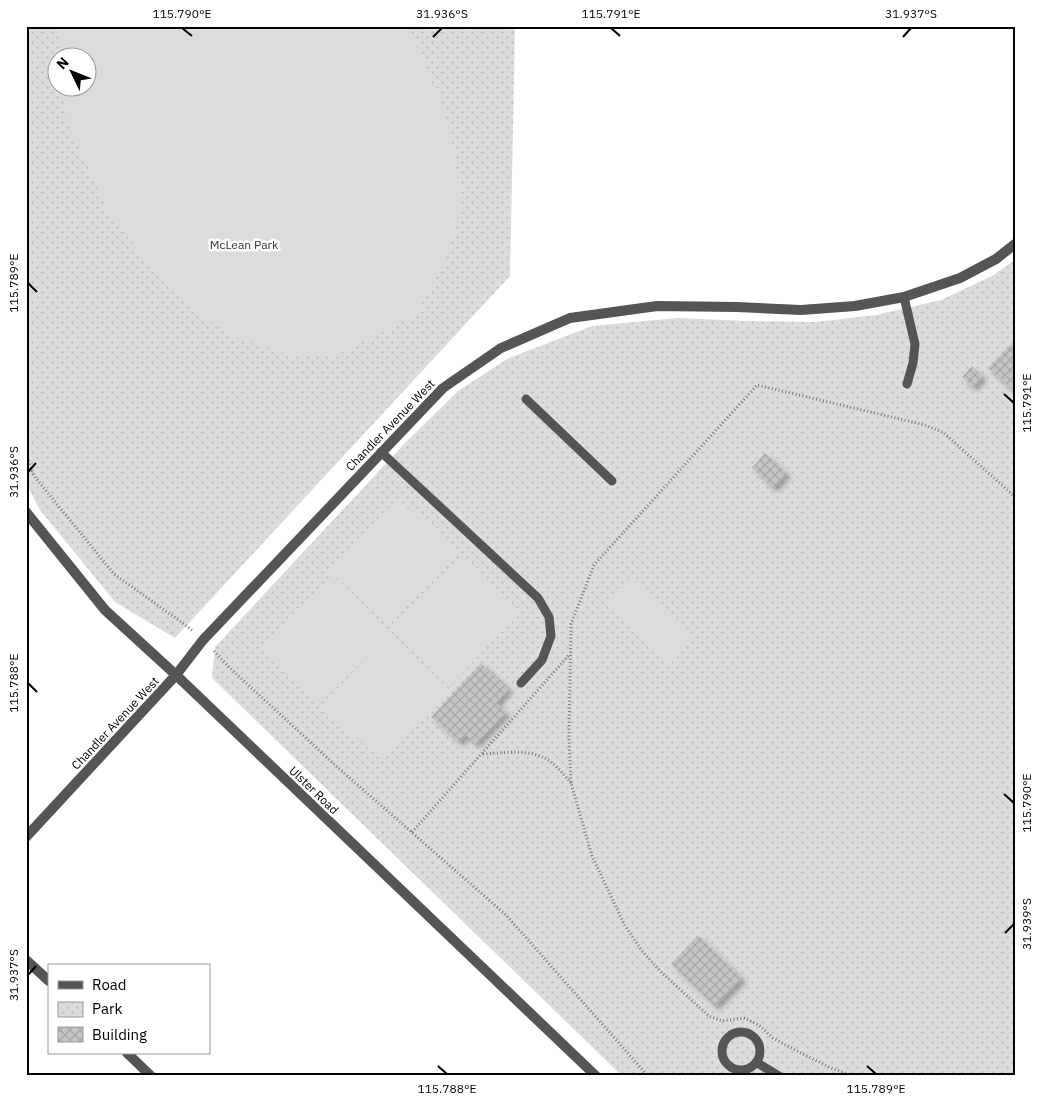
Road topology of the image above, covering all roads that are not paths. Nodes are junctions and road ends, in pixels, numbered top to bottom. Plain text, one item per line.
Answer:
1 (1015, 244) edge
2 (904, 297) junction
3 (907, 384) dead end
4 (526, 398) dead end
5 (381, 452) junction
6 (612, 481) dead end
7 (26, 512) edge
8 (176, 675) junction
9 (521, 683) dead end
10 (26, 837) edge
11 (26, 960) edge
12 (48, 980) edge
13 (127, 1054) edge
14 (756, 1062) junction
15 (151, 1076) edge
16 (596, 1076) edge
17 (779, 1076) edge

1 - 2 street, Chandler Avenue West
2 - 3 lane
2 - 5 street, Chandler Avenue West
4 - 6 lane
5 - 8 street, Chandler Avenue West
5 - 9 lane
7 - 8 street, Ulster Road
8 - 10 street, Chandler Avenue West
8 - 16 street, Ulster Road
11 - 12 street
13 - 15 street
14 - 14 lane
14 - 17 lane

